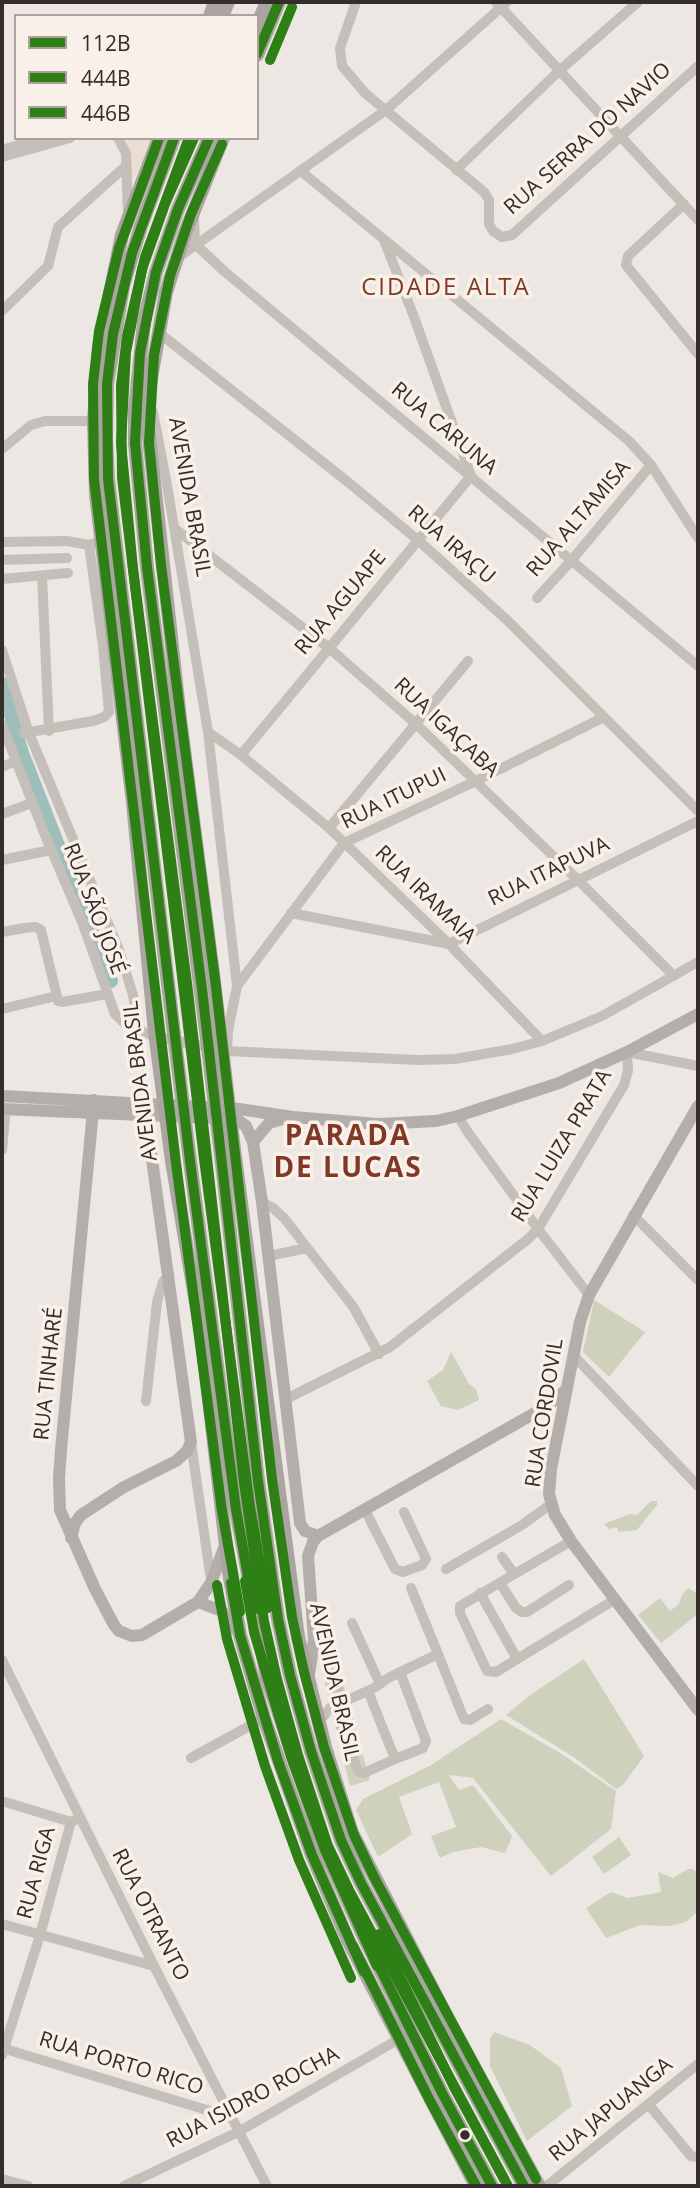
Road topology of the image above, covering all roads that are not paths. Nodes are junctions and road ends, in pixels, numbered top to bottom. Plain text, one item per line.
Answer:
1 (267, 2) edge
2 (279, 2) edge
3 (356, 2) edge
4 (638, 2) edge
5 (501, 3) edge
6 (259, 20) edge
7 (259, 50) edge
8 (698, 66) edge
9 (560, 70) junction
10 (386, 110) junction
11 (622, 135) junction
12 (35, 140) edge
13 (63, 140) edge
14 (119, 140) edge
15 (158, 140) edge
16 (173, 140) edge
17 (208, 140) edge
18 (221, 140) edge
19 (221, 140) edge
20 (2, 150) edge
21 (2, 157) edge
22 (127, 164) junction
23 (148, 165) junction
24 (456, 170) junction
25 (302, 172) junction
26 (684, 204) junction
27 (195, 207) junction
28 (128, 216) junction
29 (698, 220) edge
30 (383, 238) junction
31 (195, 244) junction
32 (175, 260) junction
33 (2, 311) edge
34 (158, 332) junction
35 (698, 354) edge
36 (137, 379) junction
37 (107, 384) junction
38 (149, 390) junction
39 (94, 421) junction
40 (2, 449) edge
41 (651, 465) junction
42 (471, 476) junction
43 (174, 528) junction
44 (698, 538) edge
45 (419, 541) junction
46 (2, 542) edge
47 (95, 543) junction
48 (67, 558) dead end
49 (2, 560) edge
50 (571, 561) junction
51 (68, 573) dead end
52 (42, 576) junction
53 (2, 579) edge
54 (537, 598) dead end
55 (329, 648) junction
56 (2, 650) edge
57 (468, 661) dead end
58 (698, 666) edge
59 (604, 717) junction
60 (415, 723) junction
61 (2, 725) edge
62 (49, 731) junction
63 (208, 732) junction
64 (26, 733) junction
65 (4, 739) edge
66 (241, 755) junction
67 (16, 761) junction
68 (2, 767) edge
69 (477, 781) junction
70 (32, 803) junction
71 (698, 811) edge
72 (2, 814) edge
73 (698, 821) edge
74 (330, 828) junction
75 (344, 844) junction
76 (51, 850) junction
77 (2, 860) edge
78 (578, 879) junction
79 (291, 913) junction
80 (2, 932) edge
81 (449, 944) junction
82 (698, 962) edge
83 (674, 976) junction
84 (237, 986) junction
85 (107, 994) junction
86 (57, 998) junction
87 (2, 1009) edge
88 (698, 1014) edge
89 (139, 1030) junction
90 (164, 1033) junction
91 (542, 1041) junction
92 (227, 1051) junction
93 (627, 1052) junction
94 (698, 1066) edge
95 (2, 1096) edge
96 (698, 1106) edge
97 (94, 1107) junction
98 (4, 1109) edge
99 (145, 1109) junction
100 (458, 1116) junction
101 (293, 1117) junction
102 (253, 1142) junction
103 (2, 1150) edge
104 (228, 1156) junction
105 (262, 1202) junction
106 (633, 1215) junction
107 (538, 1229) junction
108 (307, 1248) junction
109 (269, 1256) junction
110 (169, 1274) junction
111 (698, 1280) edge
112 (589, 1295) junction
113 (379, 1354) junction
114 (574, 1356) junction
115 (568, 1389) junction
116 (286, 1399) junction
117 (146, 1401) dead end
118 (531, 1416) junction
119 (558, 1436) junction
120 (191, 1442) junction
121 (176, 1461) junction
122 (194, 1469) junction
123 (258, 1481) junction
124 (698, 1486) edge
125 (551, 1504) junction
126 (60, 1510) junction
127 (365, 1510) junction
128 (404, 1512) dead end
129 (81, 1515) junction
130 (318, 1536) junction
131 (71, 1538) junction
132 (571, 1541) junction
133 (225, 1545) junction
134 (502, 1557) dead end
135 (446, 1569) dead end
136 (229, 1572) junction
137 (514, 1574) junction
138 (211, 1583) junction
139 (500, 1583) junction
140 (569, 1586) dead end
141 (411, 1588) dead end
142 (480, 1593) junction
143 (614, 1600) junction
144 (198, 1602) junction
145 (352, 1623) dead end
146 (240, 1635) junction
147 (298, 1637) junction
148 (438, 1654) junction
149 (517, 1659) junction
150 (2, 1660) edge
151 (331, 1662) dead end
152 (400, 1672) junction
153 (308, 1683) junction
154 (380, 1684) junction
155 (368, 1691) junction
156 (341, 1702) junction
157 (314, 1703) junction
158 (330, 1708) junction
159 (488, 1709) dead end
160 (698, 1710) edge
161 (264, 1718) junction
162 (319, 1722) junction
163 (340, 1722) dead end
164 (281, 1723) junction
165 (191, 1758) dead end
166 (395, 1759) junction
167 (2, 1801) edge
168 (75, 1820) junction
169 (2, 1924) edge
170 (40, 1935) junction
171 (153, 1966) junction
172 (399, 2039) junction
173 (2, 2051) edge
174 (698, 2064) edge
175 (649, 2105) junction
176 (230, 2117) junction
177 (238, 2132) junction
178 (698, 2157) edge
179 (2, 2179) edge
180 (28, 2186) edge
181 (124, 2186) edge
182 (267, 2186) edge
183 (476, 2186) edge
184 (492, 2186) edge
185 (524, 2186) edge
186 (539, 2186) edge
187 (547, 2186) edge

1 - 6 highway
2 - 7 highway
3 - 10 street
4 - 9 street
5 - 9 street
5 - 10 street
8 - 11 street, RUA SERRA DO NAVIO
9 - 11 street
9 - 24 street
10 - 24 street
10 - 25 street
11 - 24 street, RUA SERRA DO NAVIO
11 - 26 street
12 - 20 street
13 - 21 street
14 - 22 street
15 - 23 highway, AVENIDA BRASIL
16 - 37 highway, AVENIDA BRASIL
17 - 36 highway, AVENIDA BRASIL
18 - 36 highway
19 - 27 highway, AVENIDA BRASIL
22 - 28 street
22 - 33 street
23 - 28 highway, AVENIDA BRASIL
23 - 37 highway
25 - 30 street
25 - 31 street
26 - 29 street
26 - 35 street
27 - 31 street
27 - 32 highway, AVENIDA BRASIL
28 - 39 highway, AVENIDA BRASIL
30 - 41 street
30 - 42 street
31 - 32 street
31 - 42 street, RUA CARUNA
32 - 34 highway, AVENIDA BRASIL
34 - 38 highway, AVENIDA BRASIL
34 - 45 street, RUA IRAÇU
36 - 104 highway, AVENIDA BRASIL, bridge
37 - 90 highway, AVENIDA BRASIL
38 - 43 street, AVENIDA BRASIL
38 - 104 highway, AVENIDA BRASIL, bridge
39 - 40 street
39 - 47 highway, AVENIDA BRASIL
41 - 44 street
41 - 50 street, RUA ALTAMISA
42 - 45 street, RUA AGUAPE
42 - 50 street, RUA CARUNA
43 - 55 street, RUA IGAÇABA
43 - 63 street, AVENIDA BRASIL
45 - 55 street, RUA AGUAPE
45 - 59 street, RUA IRAÇU
46 - 47 street
47 - 62 street
47 - 90 highway, AVENIDA BRASIL
48 - 49 street
50 - 54 street, RUA ALTAMISA
50 - 58 street, RUA CARUNA
51 - 52 street
52 - 53 street
52 - 62 street
55 - 60 street, RUA IGAÇABA
55 - 66 street, RUA AGUAPE
56 - 64 street, RUA SÃO JOSÉ
57 - 60 street
59 - 69 street, RUA ITUPUI
59 - 71 street, RUA IRAÇU
60 - 69 street, RUA IGAÇABA
60 - 74 street
61 - 65 street, RUA SÃO JOSÉ
62 - 64 street
63 - 66 street, RUA IRAMAIA
63 - 84 street, AVENIDA BRASIL
64 - 89 street, RUA SÃO JOSÉ
65 - 67 street, RUA SÃO JOSÉ
66 - 74 street, RUA IRAMAIA
67 - 68 street
67 - 70 street, RUA SÃO JOSÉ
69 - 75 street, RUA ITUPUI
69 - 78 street, RUA IGAÇABA
70 - 72 street
70 - 76 street, RUA SÃO JOSÉ
73 - 78 street, RUA ITAPUVA
74 - 75 street, RUA IRAMAIA
75 - 79 street, RUA ITUPUI
75 - 81 street, RUA IRAMAIA
76 - 77 street
76 - 85 street, RUA SÃO JOSÉ
78 - 81 street, RUA ITAPUVA
78 - 83 street, RUA IGAÇABA
79 - 81 street
79 - 84 street, RUA ITUPUI
80 - 86 street
81 - 91 street, RUA IRAMAIA
82 - 83 street
83 - 91 street
84 - 92 street, RUA ITUPUI
85 - 86 street
85 - 89 street, RUA SÃO JOSÉ
86 - 87 street
88 - 93 main road
89 - 92 street
90 - 133 highway, AVENIDA BRASIL, bridge
90 - 164 highway, AVENIDA BRASIL, bridge
91 - 92 street
93 - 94 street
93 - 100 main road
93 - 107 street, RUA LUIZA PRATA
95 - 97 main road
96 - 106 main road, RUA CORDOVIL
97 - 98 main road
97 - 99 main road
97 - 126 main road, RUA TINHARÉ
98 - 103 street
99 - 101 main road
99 - 102 main road
99 - 110 main road
100 - 101 main road
100 - 107 street
101 - 102 main road
102 - 105 main road
104 - 123 highway, AVENIDA BRASIL
104 - 147 highway, AVENIDA BRASIL
105 - 108 street
105 - 109 main road
106 - 111 street
106 - 112 main road, RUA CORDOVIL
107 - 112 street
107 - 113 street, RUA LUIZA PRATA
108 - 109 street
108 - 113 street
109 - 116 main road
110 - 117 street
110 - 120 main road
112 - 114 main road, RUA CORDOVIL
113 - 116 street, RUA LUIZA PRATA
114 - 115 main road, RUA CORDOVIL
114 - 124 street
115 - 118 main road
115 - 119 main road, RUA CORDOVIL
116 - 130 main road
118 - 119 main road
118 - 127 main road
119 - 125 main road, RUA CORDOVIL
120 - 121 main road
120 - 122 street
121 - 122 street
121 - 129 main road
122 - 138 street
123 - 147 highway
123 - 185 highway, AVENIDA BRASIL
125 - 132 main road, RUA CORDOVIL
125 - 135 street
126 - 129 main road
126 - 131 main road, RUA TINHARÉ
127 - 128 street
127 - 130 main road
129 - 131 main road
130 - 153 main road
131 - 144 main road, RUA TINHARÉ
132 - 137 street
132 - 143 main road, RUA CORDOVIL
133 - 136 highway, AVENIDA BRASIL
133 - 138 main road
134 - 137 street
136 - 146 highway, AVENIDA BRASIL
136 - 164 highway
137 - 139 street
138 - 144 main road
139 - 140 street
139 - 142 street
141 - 148 street
142 - 149 street
142 - 149 street
143 - 149 street
143 - 160 main road, RUA CORDOVIL
144 - 146 main road
145 - 154 street
146 - 161 highway, AVENIDA BRASIL
147 - 153 highway, AVENIDA BRASIL
148 - 152 street
148 - 159 street
150 - 168 street, RUA OTRANTO
151 - 156 street
152 - 154 street
152 - 166 street
153 - 157 highway, AVENIDA BRASIL
154 - 155 street
155 - 156 street
155 - 166 street
156 - 158 street
157 - 158 street
157 - 162 highway, AVENIDA BRASIL
158 - 162 street
161 - 165 street
161 - 172 highway, AVENIDA BRASIL
162 - 186 highway, AVENIDA BRASIL
163 - 166 street
164 - 184 highway, AVENIDA BRASIL
167 - 168 street
168 - 170 street, RUA RIGA
168 - 171 street, RUA OTRANTO
169 - 170 street
170 - 171 street
170 - 173 street, RUA RIGA
171 - 176 street, RUA OTRANTO
172 - 177 street, RUA ISIDRO ROCHA
172 - 183 highway, AVENIDA BRASIL
173 - 176 street, RUA PORTO RICO
174 - 175 street, RUA JAPUANGA
175 - 178 street
175 - 187 street, RUA JAPUANGA
176 - 177 street, RUA OTRANTO
177 - 181 street, RUA ISIDRO ROCHA
177 - 182 street, RUA OTRANTO
179 - 180 street

